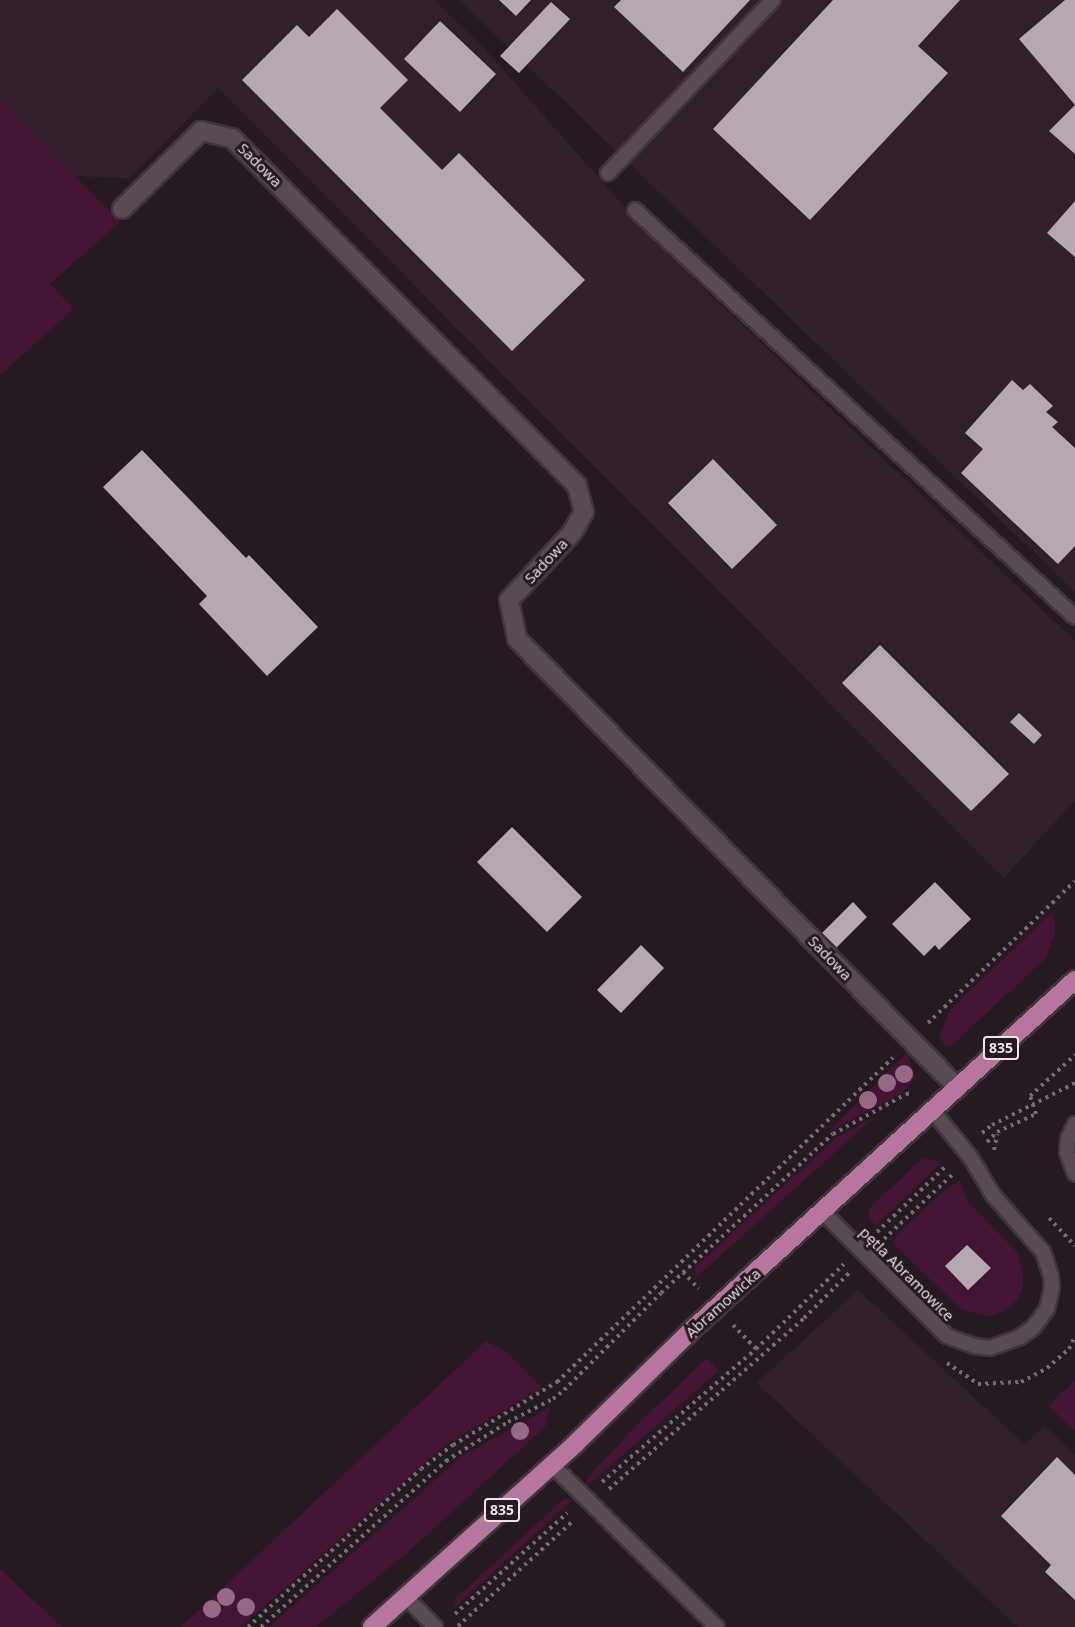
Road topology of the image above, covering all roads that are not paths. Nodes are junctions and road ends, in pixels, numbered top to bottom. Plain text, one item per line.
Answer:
1 (773, 0) edge
2 (608, 174) dead end
3 (122, 209) dead end
4 (635, 210) dead end
5 (1075, 617) edge
6 (1075, 980) edge
7 (956, 1090) junction
8 (933, 1111) junction
9 (1075, 1124) edge
10 (1075, 1174) edge
11 (822, 1212) junction
12 (552, 1465) junction
13 (406, 1597) junction
14 (372, 1627) edge
15 (435, 1627) edge
16 (717, 1627) edge

1 - 2 lane
3 - 7 street, Sadowa
4 - 5 lane
6 - 7 main road, Abramowicka / 835
7 - 8 main road, Abramowicka / 835
8 - 11 main road, Abramowicka / 835
8 - 11 lane, pętla Abramowice
9 - 10 lane
11 - 12 main road, Abramowicka / 835
12 - 13 main road, Abramowicka / 835
12 - 16 lane
13 - 14 main road, Abramowicka / 835
13 - 15 lane

